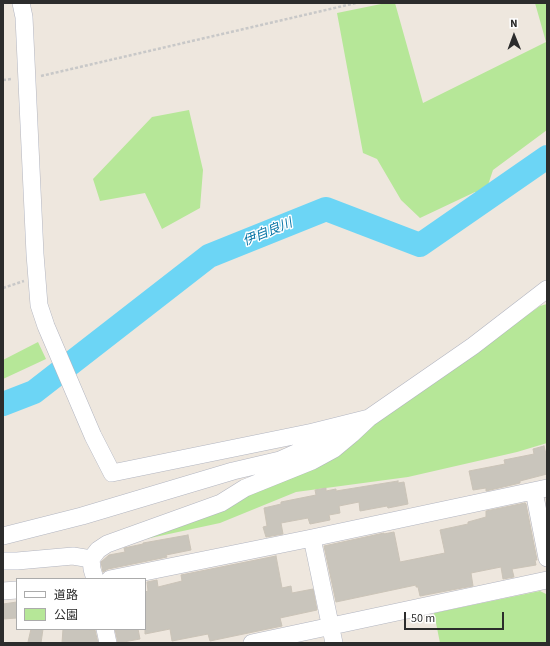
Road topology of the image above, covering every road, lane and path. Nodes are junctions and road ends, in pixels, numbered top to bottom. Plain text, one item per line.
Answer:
1 (21, 3) edge
2 (356, 3) edge
3 (27, 79) junction
4 (36, 279) junction
5 (3, 288) edge
6 (547, 289) edge
7 (369, 418) junction
8 (352, 434) junction
9 (541, 490) edge
10 (3, 536) edge
11 (312, 538) junction
12 (547, 558) edge
13 (90, 559) junction
14 (3, 561) edge
15 (95, 578) edge
16 (115, 578) edge
17 (547, 580) edge
18 (16, 590) edge
19 (3, 592) edge
20 (330, 626) junction
21 (105, 630) edge
22 (108, 643) edge
23 (252, 643) edge
24 (334, 643) edge

1 - 3 street
2 - 3 path
3 - 4 street
4 - 5 path
4 - 7 street
6 - 7 street
7 - 8 street
8 - 10 street
8 - 13 street
9 - 11 street
9 - 12 street
11 - 16 street
11 - 20 street
13 - 14 street
13 - 15 street
17 - 20 street
18 - 19 street
20 - 23 street
20 - 24 street
21 - 22 street

